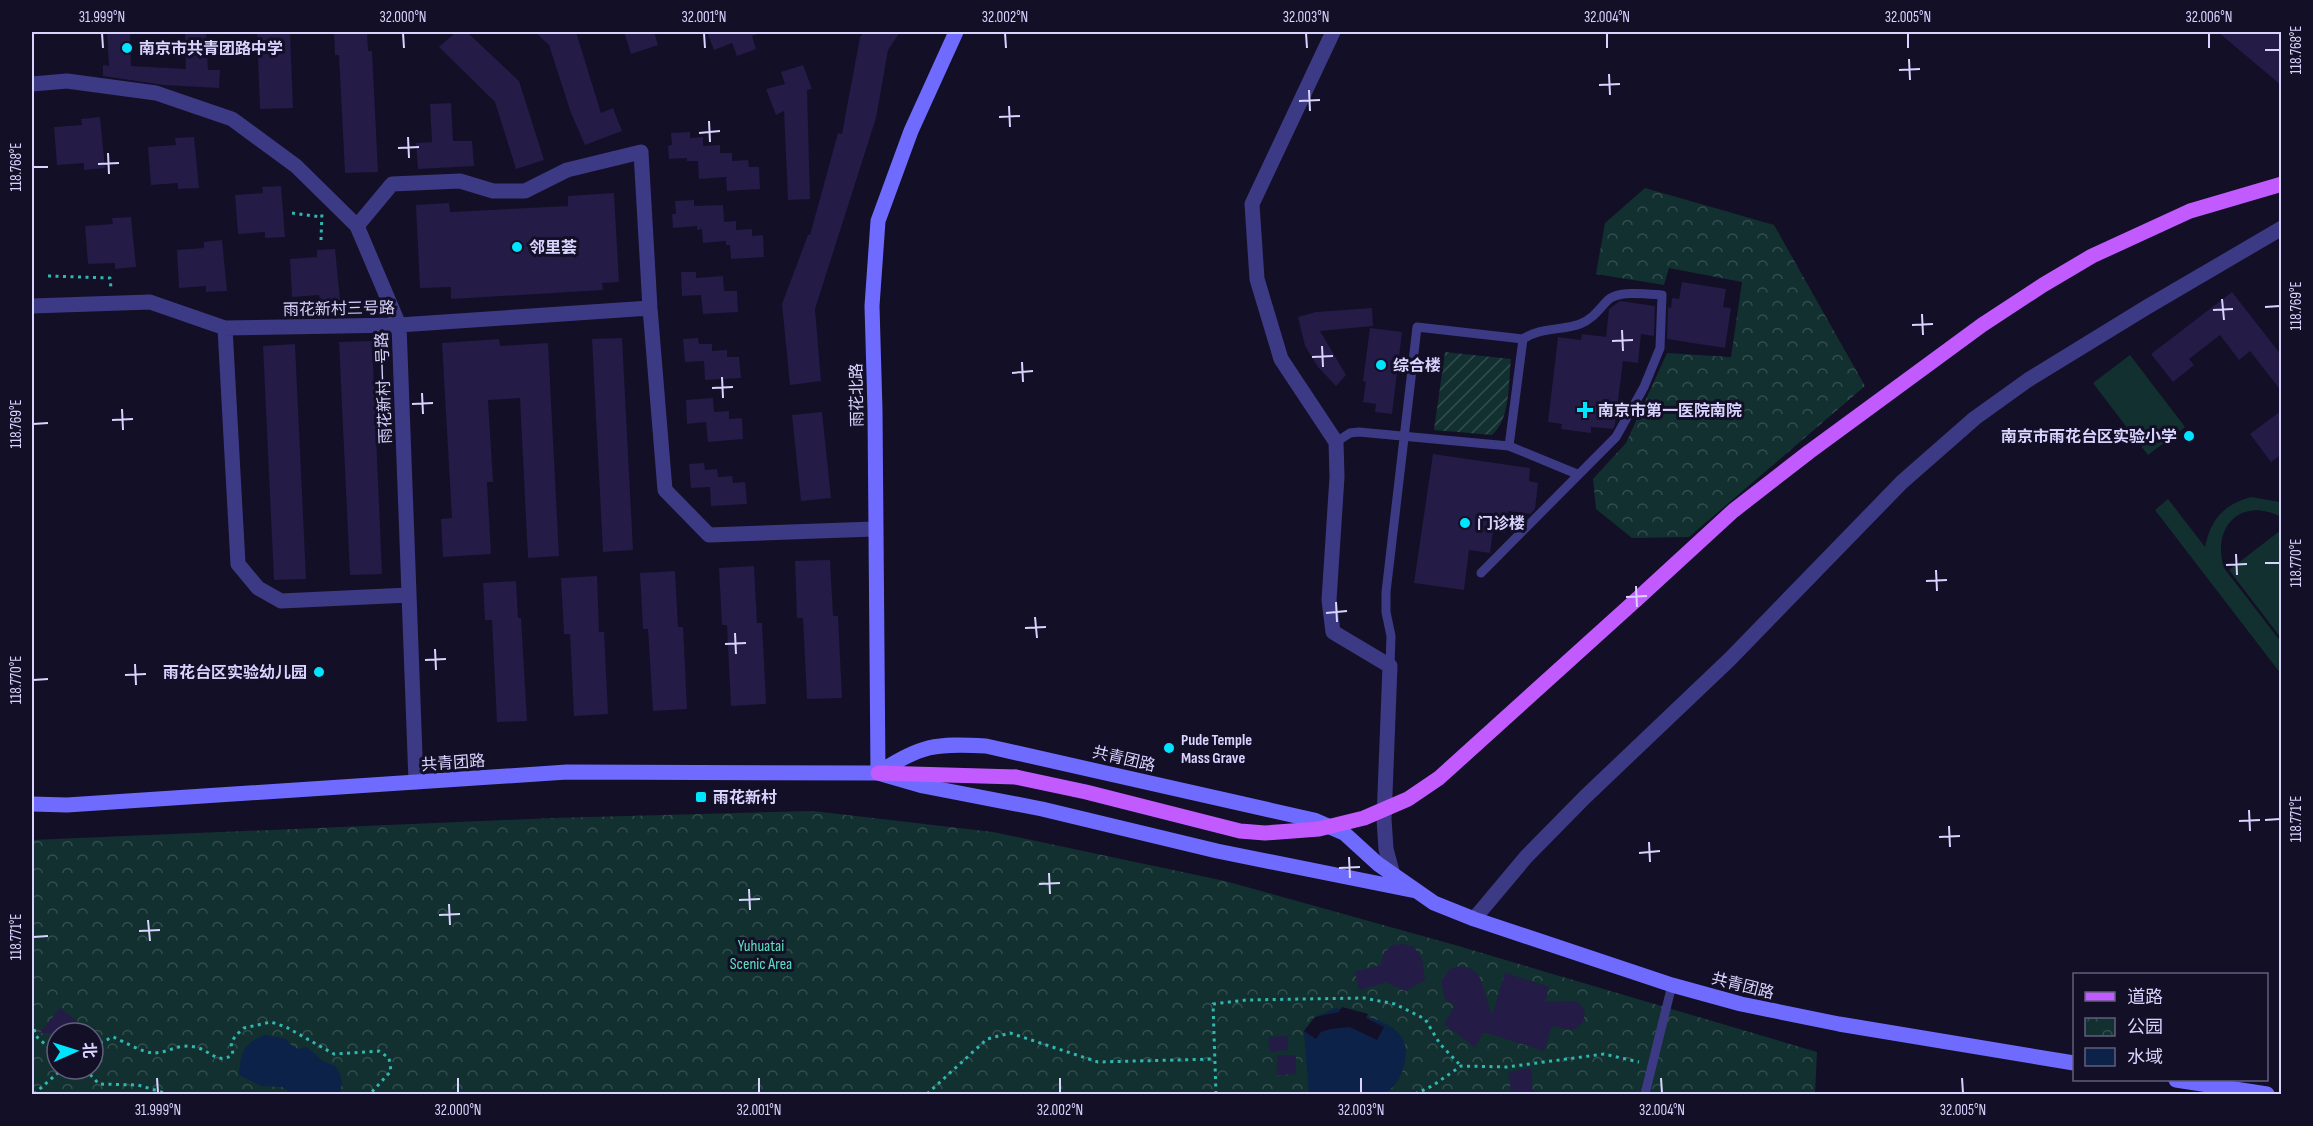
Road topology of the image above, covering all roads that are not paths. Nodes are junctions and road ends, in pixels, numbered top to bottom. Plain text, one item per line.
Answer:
1 (956, 32) edge
2 (1333, 32) edge
3 (32, 84) edge
4 (2282, 184) edge
5 (357, 226) junction
6 (2282, 228) edge
7 (32, 306) edge
8 (650, 308) junction
9 (399, 325) junction
10 (225, 328) junction
11 (1523, 339) junction
12 (1404, 436) junction
13 (1336, 442) junction
14 (1509, 446) junction
15 (1577, 474) junction
16 (874, 529) junction
17 (1481, 573) dead end
18 (409, 595) junction
19 (1390, 666) junction
20 (878, 773) junction
21 (416, 782) junction
22 (32, 804) edge
23 (1393, 875) junction
24 (1416, 891) junction
25 (1474, 919) junction
26 (1672, 986) junction
27 (2073, 1063) edge
28 (2182, 1081) edge
29 (1645, 1095) edge
30 (2267, 1095) edge

1 - 16 street, 雨花北路
2 - 13 street
3 - 5 street, 雨花新村一号路
4 - 20 main road, bridge
5 - 8 street
5 - 9 street, 雨花新村一号路
6 - 25 street
7 - 10 street, 雨花新村三号路
8 - 9 street, 雨花新村三号路
8 - 16 street
9 - 10 street, 雨花新村三号路
9 - 18 street, 雨花新村一号路
10 - 18 street
11 - 12 lane
11 - 14 lane
11 - 15 lane
12 - 13 lane
12 - 14 lane
12 - 19 lane
13 - 19 street
14 - 15 lane
15 - 17 lane
16 - 20 street, 雨花北路
18 - 21 street, 雨花新村一号路
19 - 23 street
20 - 21 street, 共青团路
20 - 23 street, 共青团路
20 - 24 street, 共青团路
21 - 22 street, 共青团路
23 - 24 street, 共青团路
24 - 25 street, 共青团路
25 - 26 street, 共青团路
26 - 27 street, 共青团路
26 - 29 lane
28 - 30 street

